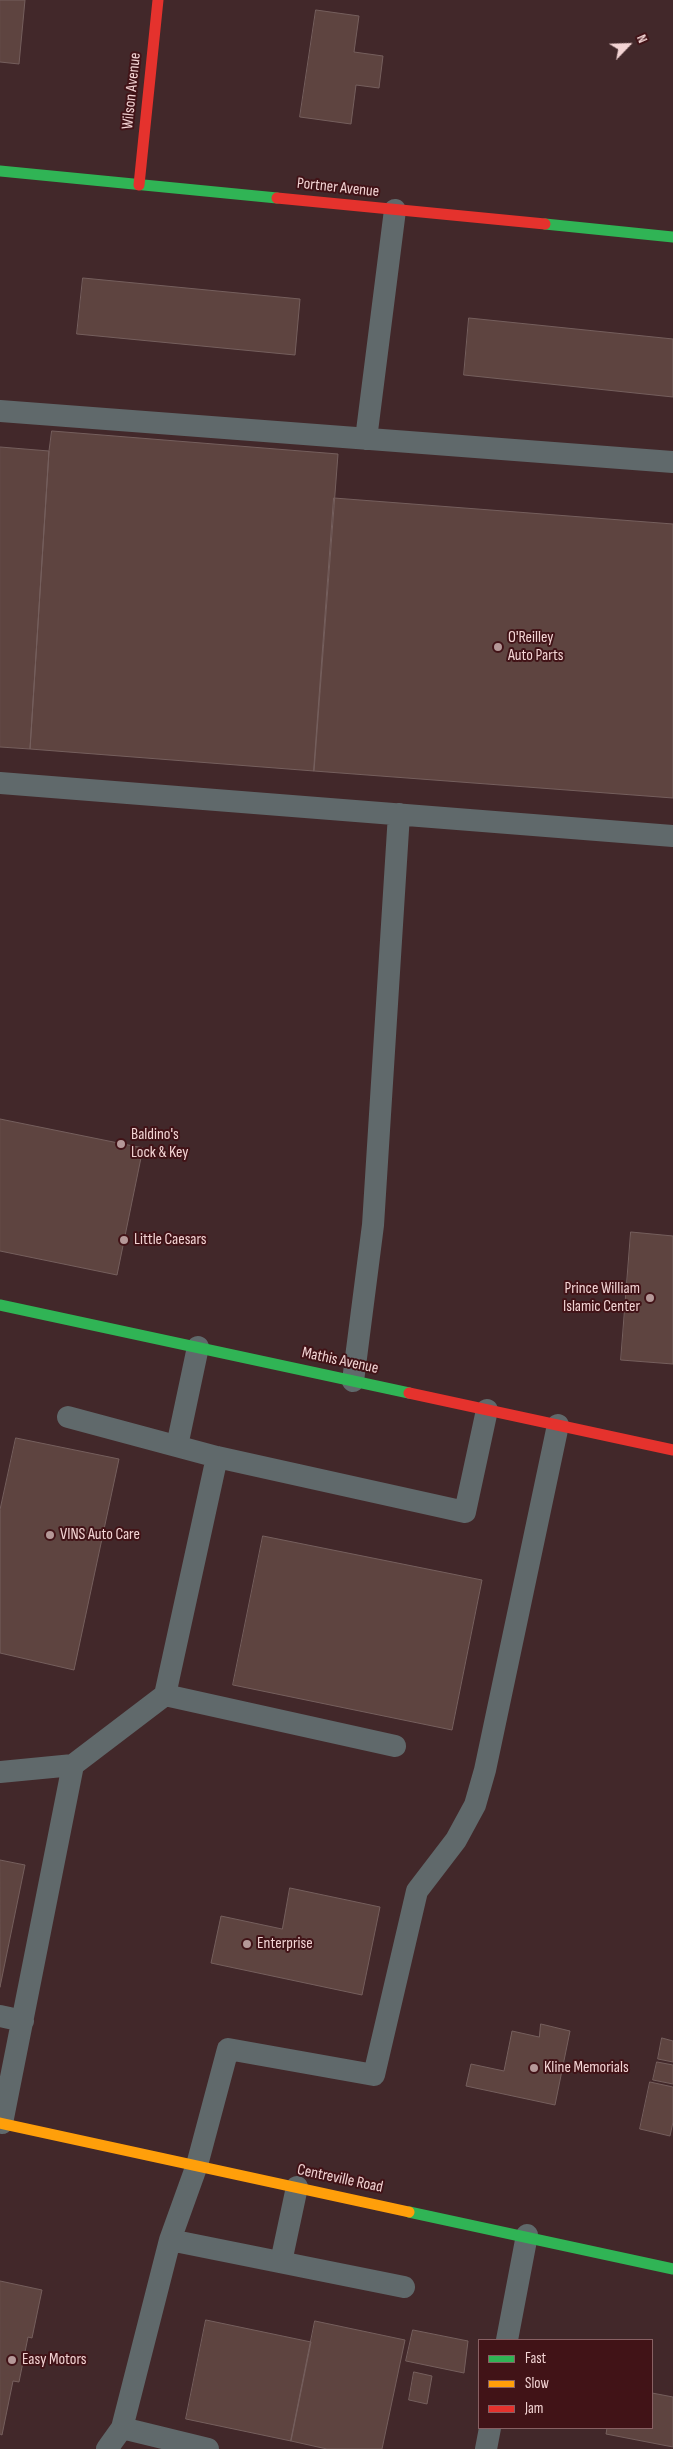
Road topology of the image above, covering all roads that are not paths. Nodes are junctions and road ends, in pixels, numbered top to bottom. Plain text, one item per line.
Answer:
1 (158, 0) edge
2 (0, 171) edge
3 (139, 185) junction
4 (395, 210) junction
5 (673, 237) edge
6 (0, 411) edge
7 (366, 439) junction
8 (673, 462) edge
9 (0, 783) edge
10 (399, 814) junction
11 (673, 836) edge
12 (0, 1305) edge
13 (198, 1347) junction
14 (353, 1381) junction
15 (487, 1410) junction
16 (68, 1417) dead end
17 (558, 1425) junction
18 (177, 1446) junction
19 (673, 1450) edge
20 (218, 1457) junction
21 (165, 1695) junction
22 (395, 1746) dead end
23 (73, 1765) junction
24 (0, 1772) edge
25 (0, 2016) edge
26 (22, 2021) junction
27 (1, 2123) edge
28 (197, 2165) junction
29 (297, 2187) junction
30 (527, 2236) junction
31 (170, 2240) junction
32 (282, 2262) junction
33 (673, 2269) edge
34 (404, 2286) dead end
35 (507, 2339) edge
36 (122, 2428) junction
37 (490, 2429) edge
38 (107, 2449) edge
39 (208, 2449) edge
40 (486, 2449) edge

1 - 3 main road, Wilson Avenue
2 - 3 main road, Portner Avenue
3 - 4 main road, Portner Avenue
4 - 5 main road, Portner Avenue
4 - 7 lane
6 - 7 lane
7 - 8 lane
9 - 10 lane
10 - 11 lane
10 - 14 lane
12 - 13 main road, Mathis Avenue
13 - 14 main road, Mathis Avenue
13 - 18 lane
14 - 15 main road, Mathis Avenue
15 - 17 main road, Mathis Avenue
15 - 20 lane
16 - 18 lane
17 - 19 main road, Mathis Avenue
17 - 28 lane
18 - 20 lane
20 - 21 lane
21 - 22 lane
21 - 23 lane
23 - 24 lane
23 - 26 lane
25 - 26 lane
26 - 27 lane
27 - 28 main road, Centreville Road
28 - 29 main road, Centreville Road
28 - 31 lane
29 - 30 main road, Centreville Road
29 - 32 lane
30 - 33 main road, Centreville Road
30 - 35 lane
31 - 32 lane
31 - 36 lane
32 - 34 lane
36 - 38 lane
36 - 39 lane
37 - 40 lane

